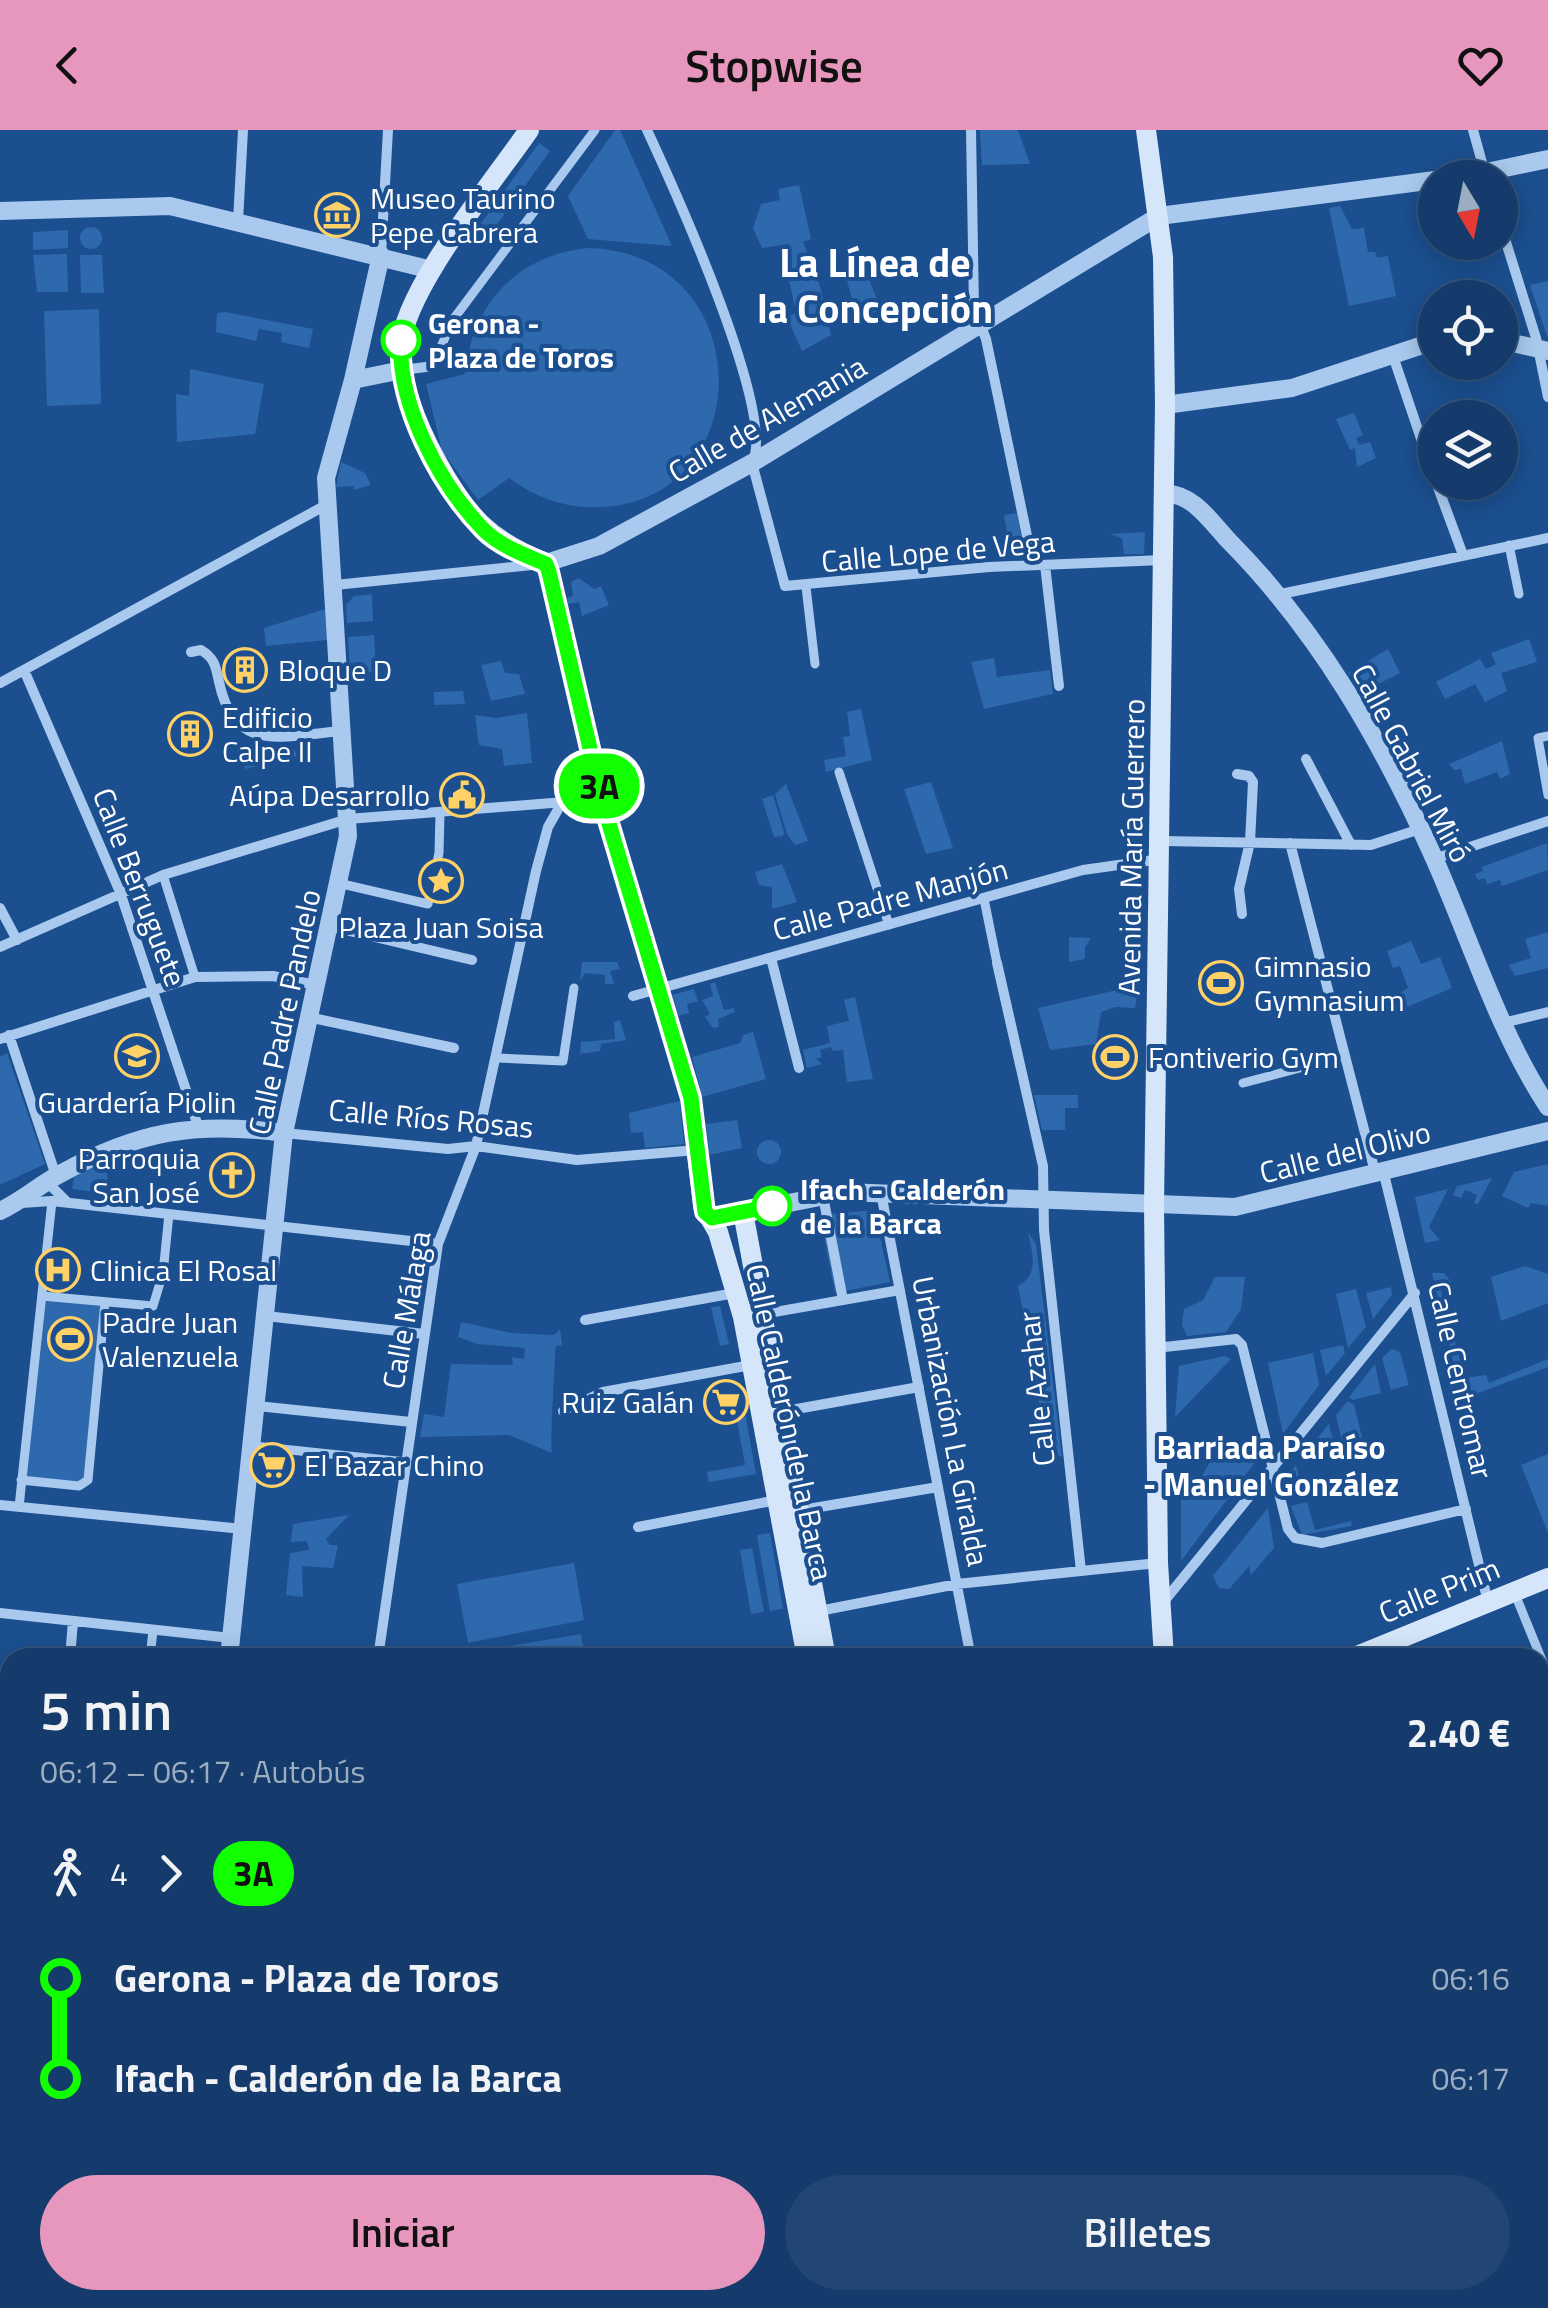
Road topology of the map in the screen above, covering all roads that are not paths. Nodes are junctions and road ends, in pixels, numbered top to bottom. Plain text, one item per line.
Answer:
1 (243, 130) edge
2 (388, 130) edge
3 (596, 130) edge
4 (648, 130) edge
5 (971, 130) edge
6 (1146, 130) edge
7 (1473, 130) edge
8 (530, 131) edge
9 (1548, 159) edge
10 (1481, 160) edge
11 (1518, 167) edge
12 (1418, 182) edge
13 (0, 211) edge
14 (1159, 216) junction
15 (238, 221) junction
16 (381, 255) junction
17 (1513, 260) edge
18 (432, 270) junction
19 (980, 324) junction
20 (1518, 344) edge
21 (1418, 347) edge
22 (1543, 350) edge
23 (1393, 356) junction
24 (432, 366) joint
25 (402, 370) junction
26 (353, 380) junction
27 (1548, 397) edge
28 (1165, 405) junction
29 (1418, 429) edge
30 (752, 462) junction
31 (1165, 494) junction
32 (1443, 500) edge
33 (326, 505) junction
34 (1548, 538) edge
35 (1509, 546) junction
36 (1463, 554) junction
37 (1164, 560) junction
38 (546, 564) junction
39 (1042, 564) junction
40 (334, 585) junction
41 (806, 587) junction
42 (1282, 594) junction
43 (1519, 594) dead end
44 (191, 652) dead end
45 (815, 664) dead end
46 (24, 670) junction
47 (0, 683) edge
48 (1060, 686) dead end
49 (343, 731) junction
50 (1548, 736) edge
51 (1306, 758) dead end
52 (839, 772) dead end
53 (1237, 774) dead end
54 (1548, 795) edge
55 (602, 800) junction
56 (560, 806) junction
57 (440, 813) junction
58 (348, 819) junction
59 (1548, 821) edge
60 (1420, 829) junction
61 (1250, 842) junction
62 (1290, 843) junction
63 (1350, 845) junction
64 (1162, 850) junction
65 (1434, 859) junction
66 (163, 874) junction
67 (338, 884) junction
68 (120, 892) junction
69 (984, 899) junction
70 (0, 908) edge
71 (1242, 914) dead end
72 (888, 925) junction
73 (328, 926) junction
74 (17, 940) junction
75 (0, 947) edge
76 (771, 958) junction
77 (472, 960) dead end
78 (997, 963) joint
79 (195, 977) junction
80 (315, 986) junction
81 (574, 988) dead end
82 (659, 990) junction
83 (154, 991) junction
84 (633, 996) dead end
85 (1548, 1012) edge
86 (308, 1017) junction
87 (1503, 1024) junction
88 (5, 1037) edge
89 (454, 1048) dead end
90 (1345, 1056) junction
91 (498, 1058) junction
92 (799, 1068) dead end
93 (1243, 1083) dead end
94 (1548, 1107) edge
95 (198, 1126) junction
96 (1548, 1130) edge
97 (284, 1133) junction
98 (476, 1146) junction
99 (698, 1150) junction
100 (1379, 1171) junction
101 (56, 1176) junction
102 (881, 1193) junction
103 (823, 1196) junction
104 (52, 1201) junction
105 (1044, 1202) junction
106 (71, 1203) junction
107 (1154, 1206) junction
108 (8, 1208) edge
109 (742, 1212) junction
110 (169, 1214) junction
111 (712, 1218) junction
112 (275, 1226) junction
113 (438, 1244) junction
114 (900, 1290) junction
115 (736, 1293) junction
116 (1415, 1293) junction
117 (42, 1296) junction
118 (843, 1300) junction
119 (105, 1302) junction
120 (266, 1316) junction
121 (752, 1316) junction
122 (586, 1320) dead end
123 (424, 1334) junction
124 (1156, 1348) junction
125 (751, 1365) junction
126 (918, 1387) junction
127 (257, 1406) junction
128 (562, 1411) dead end
129 (770, 1414) junction
130 (411, 1422) junction
131 (254, 1446) junction
132 (406, 1462) junction
133 (1272, 1465) junction
134 (22, 1480) junction
135 (938, 1487) junction
136 (0, 1505) edge
137 (19, 1507) junction
138 (785, 1509) junction
139 (1466, 1509) junction
140 (638, 1526) dead end
141 (244, 1530) junction
142 (1158, 1563) junction
143 (1081, 1571) junction
144 (1548, 1578) edge
145 (956, 1584) junction
146 (1514, 1592) junction
147 (1488, 1602) junction
148 (1160, 1606) junction
149 (808, 1613) junction
150 (0, 1614) edge
151 (73, 1621) junction
152 (153, 1630) junction
153 (71, 1648) edge
154 (151, 1648) edge
155 (230, 1648) edge
156 (379, 1648) edge
157 (812, 1648) edge
158 (969, 1648) edge
159 (1165, 1648) edge
160 (1376, 1648) edge
161 (1537, 1648) edge

1 - 15 street
2 - 16 street
3 - 24 street
4 - 30 street
5 - 19 street
6 - 14 main road, Avenida María Guerrero
7 - 10 street
8 - 18 main road
9 - 11 street
12 - 14 street, Calle de Alemania
13 - 15 street
14 - 19 street, Calle de Alemania
14 - 28 main road, Avenida María Guerrero
15 - 16 street
16 - 18 street
16 - 26 street, Calle Padre Pandelo
17 - 22 street
18 - 25 main road
19 - 30 street, Calle de Alemania
19 - 39 street
20 - 22 street
21 - 23 street
22 - 27 street
23 - 28 street
23 - 29 street
24 - 25 street
25 - 26 street
25 - 38 main road
26 - 33 street, Calle Padre Pandelo
28 - 31 main road, Avenida María Guerrero
30 - 38 street, Calle de Alemania
30 - 41 street, Calle Lope de Vega
31 - 37 main road, Avenida María Guerrero
31 - 42 street, Calle Gabriel Miró
32 - 36 street
33 - 40 street, Calle Padre Pandelo
33 - 46 street
34 - 35 street
35 - 36 street
35 - 43 street
36 - 42 street
37 - 39 street, Calle Lope de Vega
37 - 64 main road, Avenida María Guerrero
38 - 40 street, Calle de Alemania
38 - 55 main road, Calle Calderón de la Barca
39 - 41 street, Calle Lope de Vega
39 - 48 street
40 - 49 street, Calle Padre Pandelo
41 - 45 street
42 - 60 street, Calle Gabriel Miró
44 - 49 street
46 - 47 street
46 - 68 street, Calle Berruguete
49 - 58 street, Calle Padre Pandelo
50 - 54 street
51 - 63 street
52 - 72 street
53 - 61 street
55 - 56 street
55 - 82 main road, Calle Calderón de la Barca
56 - 57 street
56 - 91 street, Calle Málaga
57 - 58 street
57 - 67 street
58 - 66 street
58 - 67 street, Calle Padre Pandelo
59 - 65 street
60 - 63 street, Calle Padre Manjón
60 - 65 street, Calle Gabriel Miró
61 - 62 street, Calle Padre Manjón
61 - 64 street, Calle Padre Manjón
61 - 71 street
62 - 63 street, Calle Padre Manjón
62 - 90 street, Calle Centromar
64 - 69 street, Calle Padre Manjón
64 - 107 main road, Avenida María Guerrero
65 - 87 street, Calle Gabriel Miró
66 - 68 street
66 - 79 street
67 - 73 street, Calle Padre Pandelo
68 - 74 street
68 - 83 street, Calle Berruguete
69 - 72 street, Calle Padre Manjón
69 - 78 street
70 - 74 street
72 - 76 street, Calle Padre Manjón
73 - 77 street
73 - 80 street, Calle Padre Pandelo
74 - 75 street
76 - 82 street, Calle Padre Manjón
76 - 92 street
78 - 105 street, Calle Azahar
79 - 80 street
79 - 83 street
80 - 86 street, Calle Padre Pandelo
81 - 91 street
82 - 84 street, Calle Padre Manjón
82 - 99 main road, Calle Calderón de la Barca
83 - 88 street
83 - 95 street, Calle Berruguete
85 - 87 street
86 - 89 street
86 - 97 street, Calle Padre Pandelo
87 - 94 street, Calle Gabriel Miró
88 - 101 street
90 - 93 street
90 - 100 street, Calle Centromar
91 - 98 street, Calle Málaga
95 - 97 street, Calle Ríos Rosas
95 - 101 street, Calle Ríos Rosas
96 - 100 street, Calle del Olivo
97 - 98 street, Calle Ríos Rosas
97 - 112 street, Calle Padre Pandelo
98 - 99 street, Calle Ríos Rosas
98 - 113 street, Calle Málaga
99 - 111 main road, Calle Calderón de la Barca
100 - 107 street, Calle del Olivo
100 - 116 street, Calle Centromar
101 - 106 street
101 - 108 street, Calle Ríos Rosas
102 - 103 street, Calle del Olivo
102 - 105 street, Calle del Olivo
102 - 114 street, Urbanización La Giralda
103 - 109 street, Calle del Olivo
103 - 118 street
104 - 106 street
104 - 108 street
104 - 117 street
105 - 107 street, Calle del Olivo
105 - 143 street, Calle Azahar
106 - 110 street
107 - 124 main road, Avenida María Guerrero
109 - 111 main road
109 - 121 main road, Calle Calderón de la Barca
110 - 112 street
110 - 119 street
111 - 115 main road, Calle Calderón de la Barca
112 - 113 street
112 - 120 street, Calle Padre Pandelo
113 - 123 street, Calle Málaga
114 - 118 street
114 - 126 street, Urbanización La Giralda
115 - 121 main road, Calle Calderón de la Barca
115 - 122 street
116 - 133 street
116 - 139 street, Calle Centromar
117 - 119 street
117 - 134 street
118 - 121 street
119 - 134 street
120 - 123 street
120 - 127 street, Calle Padre Pandelo
121 - 125 main road, Calle Calderón de la Barca
121 - 129 main road, Calle Calderón de la Barca
123 - 130 street, Calle Málaga
124 - 133 street
124 - 142 main road, Avenida María Guerrero
125 - 128 street
125 - 129 main road, Calle Calderón de la Barca
126 - 129 street
126 - 135 street, Urbanización La Giralda
127 - 130 street
127 - 131 street, Calle Padre Pandelo
129 - 138 main road, Calle Calderón de la Barca
130 - 132 street, Calle Málaga
131 - 132 street
131 - 141 street, Calle Padre Pandelo
132 - 156 street, Calle Málaga
133 - 139 street
133 - 148 street
134 - 137 street
135 - 138 street
135 - 145 street, Urbanización La Giralda
136 - 137 street
137 - 141 street
138 - 140 street
138 - 149 main road, Calle Calderón de la Barca
139 - 147 street, Calle Centromar
141 - 155 street, Calle Padre Pandelo
142 - 143 street
142 - 148 main road, Avenida María Guerrero
143 - 145 street
144 - 146 main road, Calle Prim
145 - 149 street
145 - 158 street, Urbanización La Giralda
146 - 147 main road, Calle Prim
146 - 161 street
147 - 160 main road, Calle Prim
148 - 159 main road, Avenida María Guerrero
149 - 157 main road, Calle Calderón de la Barca
150 - 151 street
151 - 152 street
151 - 153 street
152 - 154 street
152 - 155 street

